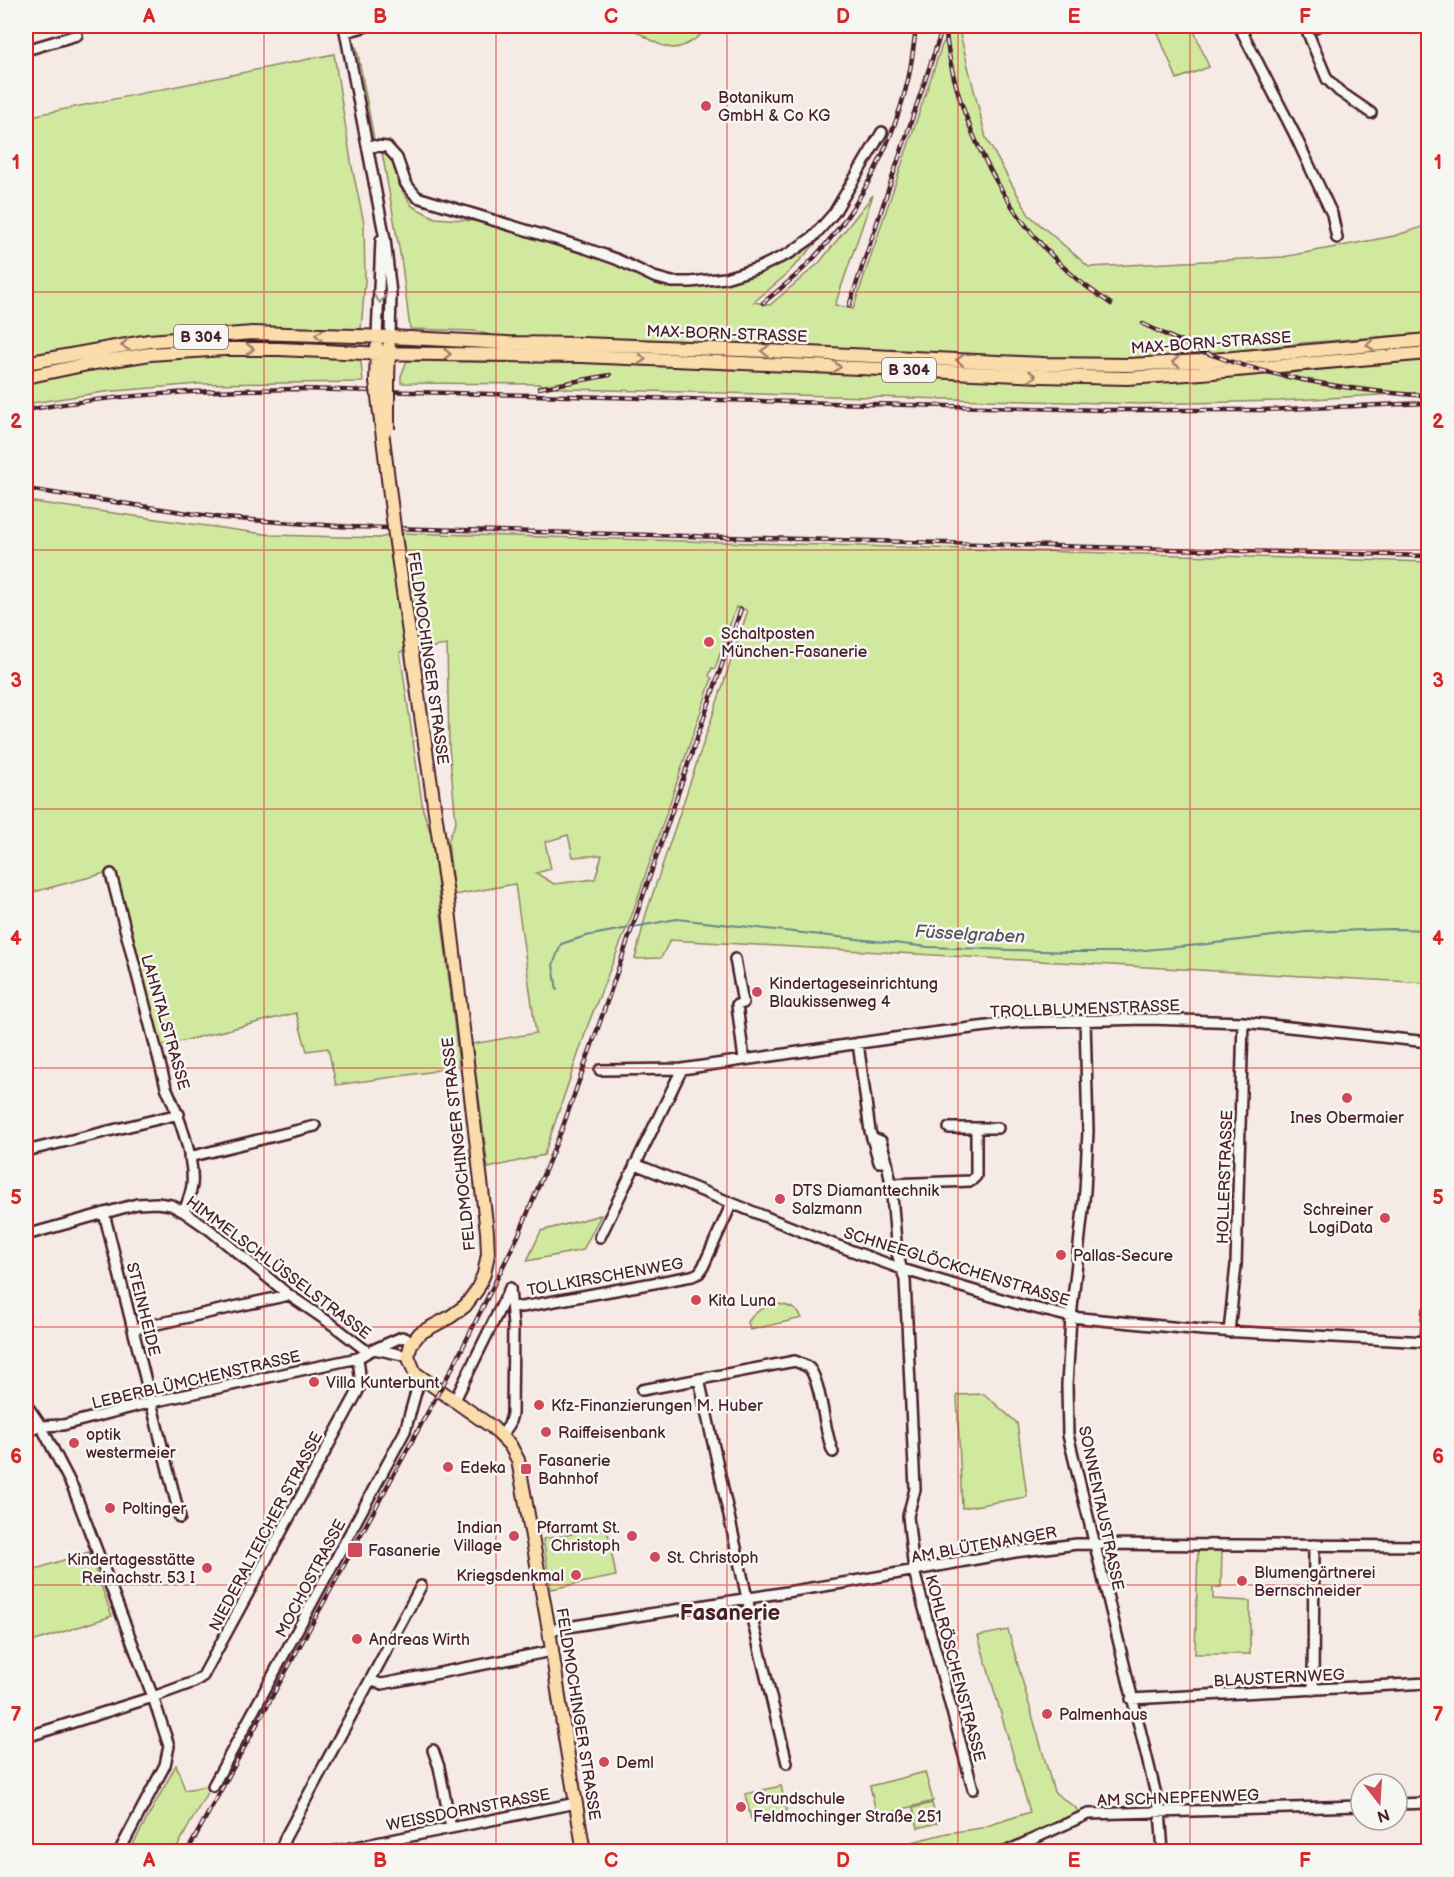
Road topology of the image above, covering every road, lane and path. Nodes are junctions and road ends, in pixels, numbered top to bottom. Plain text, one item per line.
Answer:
1 (367, 26) edge
2 (1239, 26) edge
3 (1318, 26) edge
4 (1306, 28) edge
5 (345, 29) edge
6 (77, 35) dead end
7 (26, 50) edge
8 (1371, 112) dead end
9 (882, 132) dead end
10 (367, 145) junction
11 (1337, 238) dead end
12 (384, 337) junction
13 (1428, 340) edge
14 (383, 353) junction
15 (1428, 353) edge
16 (26, 363) edge
17 (26, 377) edge
18 (111, 874) dead end
19 (735, 959) dead end
20 (1085, 1021) junction
21 (1244, 1022) junction
22 (1428, 1042) edge
23 (858, 1043) junction
24 (744, 1060) junction
25 (682, 1069) junction
26 (600, 1070) dead end
27 (179, 1114) junction
28 (315, 1126) dead end
29 (949, 1128) dead end
30 (976, 1128) junction
31 (998, 1128) dead end
32 (26, 1151) edge
33 (189, 1157) junction
34 (635, 1164) junction
35 (891, 1184) junction
36 (732, 1203) junction
37 (184, 1212) junction
38 (104, 1213) junction
39 (26, 1235) edge
40 (600, 1237) dead end
41 (902, 1269) junction
42 (289, 1295) junction
43 (512, 1306) junction
44 (1428, 1312) edge
45 (1071, 1317) junction
46 (134, 1329) junction
47 (1229, 1332) junction
48 (413, 1341) junction
49 (1427, 1342) edge
50 (371, 1350) junction
51 (408, 1356) junction
52 (358, 1358) junction
53 (420, 1378) junction
54 (699, 1379) junction
55 (642, 1390) dead end
56 (455, 1400) junction
57 (152, 1401) junction
58 (26, 1404) edge
59 (41, 1426) junction
60 (26, 1432) edge
61 (501, 1436) junction
62 (833, 1452) dead end
63 (180, 1518) dead end
64 (1094, 1543) junction
65 (1314, 1545) junction
66 (1428, 1546) edge
67 (914, 1571) junction
68 (421, 1586) dead end
69 (747, 1598) junction
70 (549, 1630) junction
71 (552, 1651) junction
72 (371, 1681) junction
73 (1428, 1683) edge
74 (1313, 1690) junction
75 (153, 1697) junction
76 (1131, 1699) junction
77 (26, 1737) edge
78 (433, 1750) dead end
79 (787, 1763) dead end
80 (213, 1786) dead end
81 (973, 1789) dead end
82 (576, 1803) junction
83 (1428, 1803) edge
84 (1409, 1804) edge
85 (1349, 1806) edge
86 (1160, 1811) junction
87 (452, 1828) junction
88 (119, 1851) edge
89 (280, 1851) edge
90 (331, 1851) edge
91 (584, 1851) edge
92 (1005, 1851) edge
93 (1163, 1851) edge

1 - 5 street
2 - 11 street
3 - 4 street
4 - 8 street
5 - 10 street, FELDMOCHINGER STRASSE
6 - 7 street
9 - 10 street
10 - 12 street, FELDMOCHINGER STRASSE
13 -> 12 main road, MAX-BORN-STRASSE / B 304
12 - 14 main road, FELDMOCHINGER STRASSE
12 -> 16 main road, MAX-BORN-STRASSE / B 304
14 -> 15 main road, MAX-BORN-STRASSE / B 304
17 -> 14 main road, MAX-BORN-STRASSE / B 304
14 - 48 main road, FELDMOCHINGER STRASSE, bridge
18 - 27 street, LAHNTALSTRASSE
19 - 24 street
20 - 21 street, TROLLBLUMENSTRASSE
20 - 23 street, TROLLBLUMENSTRASSE
20 - 45 street, SONNENTAUSTRASSE
21 - 22 street, TROLLBLUMENSTRASSE
21 - 47 street, HOLLERSTRASSE
23 - 24 street, TROLLBLUMENSTRASSE
23 - 35 street, KOHLRÖSCHENSTRASSE
24 - 25 street, TROLLBLUMENSTRASSE
25 - 26 street, TROLLBLUMENSTRASSE
25 - 34 street
27 - 32 street
27 - 33 street, LAHNTALSTRASSE
28 - 33 street
29 - 30 street
30 - 31 street
30 - 35 street
33 - 37 street, LAHNTALSTRASSE
34 - 36 street, SCHNEEGLÖCKCHENSTRASSE
34 - 40 street
35 - 41 street, KOHLRÖSCHENSTRASSE
36 - 41 street, SCHNEEGLÖCKCHENSTRASSE
36 - 43 street, TOLLKIRSCHENWEG
37 - 38 street, HIMMELSCHLÜSSELSTRASSE
37 - 42 street, HIMMELSCHLÜSSELSTRASSE
38 - 39 street, HIMMELSCHLÜSSELSTRASSE
38 - 46 street, STEINHEIDE
41 - 45 street, SCHNEEGLÖCKCHENSTRASSE
41 - 67 street, KOHLRÖSCHENSTRASSE
42 - 46 street
42 - 50 street, HIMMELSCHLÜSSELSTRASSE
43 - 56 street
43 - 61 street
44 - 49 street
45 - 47 street, SCHNEEGLÖCKCHENSTRASSE
45 - 64 street, SONNENTAUSTRASSE
46 - 57 street, STEINHEIDE
47 - 49 street, SCHNEEGLÖCKCHENSTRASSE
48 - 50 street
48 - 51 main road
50 - 51 street
50 - 52 street
51 - 53 main road, FELDMOCHINGER STRASSE
52 - 57 street, LEBERBLÜMCHENSTRASSE
52 - 75 street, NIEDERALTEICHER STRASSE
53 - 56 main road, FELDMOCHINGER STRASSE
53 - 80 street, MOCHOSTRASSE
54 - 55 street
54 - 62 street
54 - 69 street
56 - 61 main road, FELDMOCHINGER STRASSE
57 - 59 street, LEBERBLÜMCHENSTRASSE
57 - 63 street, STEINHEIDE
58 - 59 street
59 - 60 street, LEBERBLÜMCHENSTRASSE
59 - 75 street
61 - 70 main road, FELDMOCHINGER STRASSE
64 - 65 street, AM BLÜTENANGER
64 - 67 street, AM BLÜTENANGER
64 - 76 street, SONNENTAUSTRASSE
65 - 66 street, AM BLÜTENANGER
65 - 74 street
67 - 69 street, AM BLÜTENANGER
67 - 81 street, KOHLRÖSCHENSTRASSE
68 - 72 street
69 - 70 street, AM BLÜTENANGER
69 - 79 street
70 - 71 main road, FELDMOCHINGER STRASSE
71 - 72 street
71 - 82 main road, FELDMOCHINGER STRASSE
72 - 89 street
73 - 74 street, BLAUSTERNWEG
74 - 76 street, BLAUSTERNWEG
75 - 77 street, NIEDERALTEICHER STRASSE
75 - 88 street
76 - 86 street, SONNENTAUSTRASSE
78 - 87 street
82 - 87 street, WEISSDORNSTRASSE
82 - 91 main road, FELDMOCHINGER STRASSE
83 - 84 street
85 - 86 street, AM SCHNEPFENWEG
86 - 92 street, AM SCHNEPFENWEG
86 - 93 street, SONNENTAUSTRASSE
87 - 90 street, WEISSDORNSTRASSE

